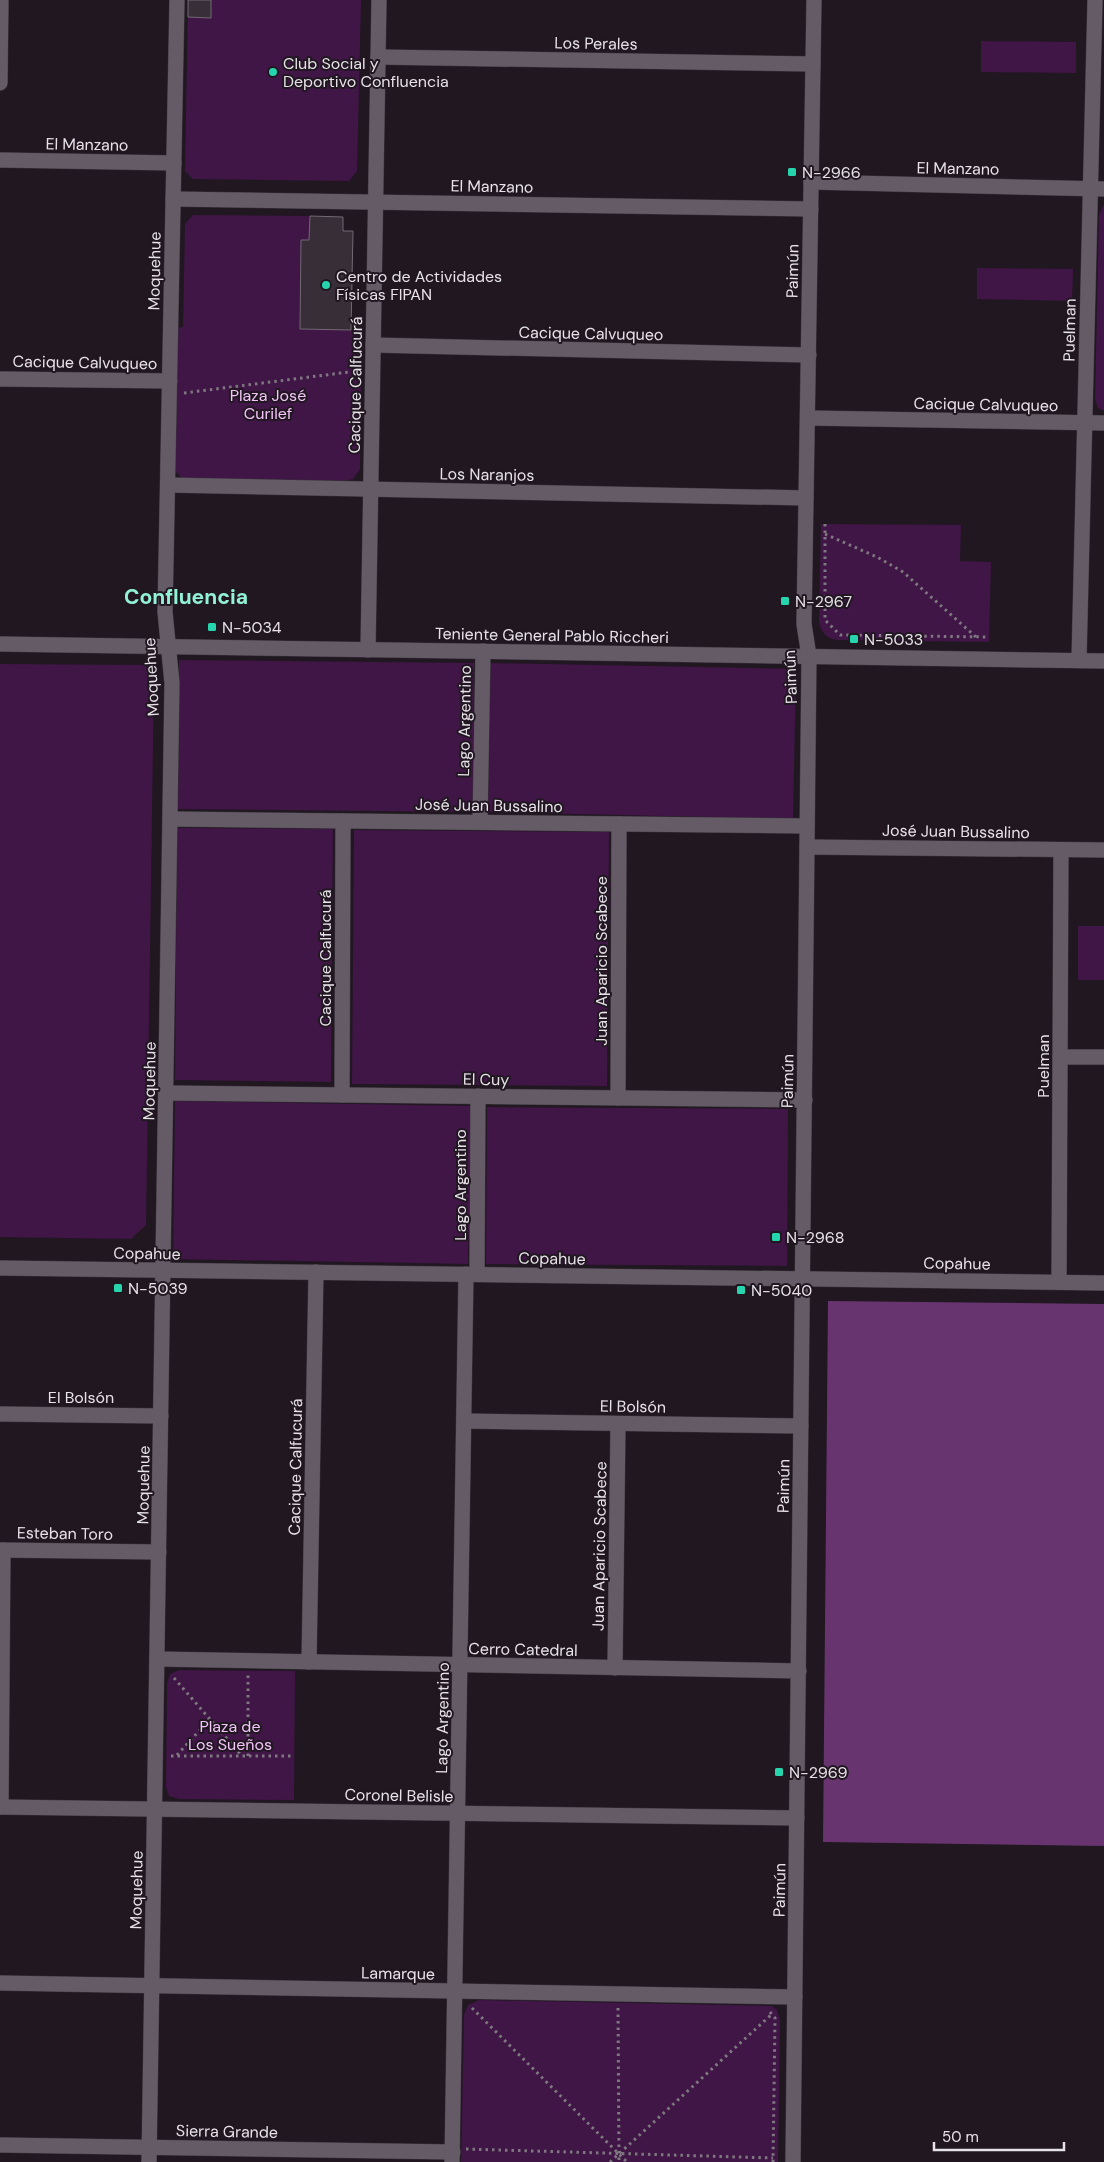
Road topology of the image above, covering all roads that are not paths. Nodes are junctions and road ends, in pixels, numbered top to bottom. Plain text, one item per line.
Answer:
1 (1, 0) edge
2 (177, 0) edge
3 (379, 0) edge
4 (814, 0) edge
5 (1095, 0) edge
6 (378, 57) junction
7 (813, 64) junction
8 (0, 83) edge
9 (0, 160) edge
10 (174, 163) junction
11 (811, 182) junction
12 (1097, 188) edge
13 (173, 199) junction
14 (376, 202) junction
15 (810, 209) junction
16 (373, 345) junction
17 (808, 355) junction
18 (0, 378) edge
19 (174, 387) junction
20 (808, 418) junction
21 (1085, 423) junction
22 (1104, 423) edge
23 (168, 485) junction
24 (371, 489) junction
25 (806, 498) junction
26 (0, 644) edge
27 (169, 646) junction
28 (368, 650) junction
29 (483, 651) junction
30 (809, 656) junction
31 (1079, 660) junction
32 (1104, 661) edge
33 (170, 818) junction
34 (343, 821) junction
35 (480, 822) junction
36 (619, 824) junction
37 (807, 826) junction
38 (807, 848) junction
39 (1061, 850) junction
40 (1104, 850) edge
41 (1060, 1057) junction
42 (1104, 1057) edge
43 (166, 1093) junction
44 (342, 1095) junction
45 (478, 1096) junction
46 (618, 1098) junction
47 (805, 1100) junction
48 (0, 1268) edge
49 (164, 1270) junction
50 (316, 1272) junction
51 (472, 1274) junction
52 (803, 1278) junction
53 (1059, 1282) junction
54 (1104, 1283) edge
55 (0, 1414) edge
56 (161, 1416) junction
57 (464, 1421) junction
58 (618, 1424) junction
59 (801, 1426) junction
60 (2, 1550) edge
61 (159, 1552) junction
62 (157, 1659) junction
63 (310, 1662) junction
64 (460, 1665) junction
65 (615, 1668) junction
66 (799, 1671) junction
67 (1, 1807) edge
68 (155, 1809) junction
69 (458, 1814) junction
70 (797, 1818) junction
71 (0, 1983) edge
72 (152, 1986) junction
73 (455, 1991) junction
74 (795, 1997) junction
75 (0, 2145) edge
76 (149, 2155) edge
77 (459, 2155) edge
78 (793, 2162) edge

1 - 8 street
2 - 10 street, Moquehue
3 - 6 street, Cacique Calfucurá
4 - 7 street, Paimún
5 - 12 street, Puelman
6 - 7 street, Los Perales
6 - 14 street, Cacique Calfucurá
7 - 11 street, Paimún
9 - 10 street, El Manzano
10 - 13 street, Moquehue
11 - 12 street, El Manzano
11 - 15 street, Paimún
12 - 21 street, Puelman
13 - 14 street, El Manzano
13 - 19 street, Moquehue
14 - 15 street, El Manzano
14 - 16 street, Cacique Calfucurá
15 - 17 street, Paimún
16 - 17 street, Cacique Calvuqueo
16 - 24 street, Cacique Calfucurá
17 - 20 street, Paimún
18 - 19 street, Cacique Calvuqueo
19 - 23 street, Moquehue
20 - 21 street, Cacique Calvuqueo
20 - 25 street, Paimún
21 - 22 street, Cacique Calvuqueo
21 - 31 street, Puelman
23 - 24 street, Los Naranjos
23 - 27 street, Moquehue
24 - 25 street, Los Naranjos
24 - 28 street, Cacique Calfucurá
25 - 30 street, Paimún
26 - 27 street, Teniente General Pablo Riccheri
27 - 28 street, Teniente General Pablo Riccheri
27 - 33 street, Moquehue
28 - 29 street, Teniente General Pablo Riccheri
29 - 30 street, Teniente General Pablo Riccheri
29 - 35 street, Lago Argentino
30 - 31 street, Teniente General Pablo Riccheri
30 - 37 street, Paimún
31 - 32 street, Teniente General Pablo Riccheri
33 - 34 street, José Juan Bussalino
33 - 43 street, Moquehue
34 - 35 street, José Juan Bussalino
34 - 44 street, Cacique Calfucurá
35 - 36 street, José Juan Bussalino
36 - 37 street, José Juan Bussalino
36 - 46 street, Juan Aparicio Scabece
37 - 38 street, Paimún
38 - 39 street, José Juan Bussalino
38 - 47 street, Paimún
39 - 40 street, José Juan Bussalino
39 - 41 street, Puelman
41 - 42 street
41 - 53 street, Puelman
43 - 44 street, El Cuy
43 - 49 street, Moquehue
44 - 45 street, El Cuy
45 - 46 street, El Cuy
45 - 51 street, Lago Argentino
46 - 47 street, El Cuy
47 - 52 street, Paimún
48 - 49 street, Copahue
49 - 50 street, Copahue
49 - 56 street, Moquehue
50 - 51 street, Copahue
50 - 63 street, Cacique Calfucurá
51 - 52 street, Copahue
51 - 57 street, Lago Argentino
52 - 53 street, Copahue
52 - 59 street, Paimún
53 - 54 street, Copahue
55 - 56 street, El Bolsón
56 - 61 street, Moquehue
57 - 58 street, El Bolsón
57 - 64 street, Lago Argentino
58 - 59 street, El Bolsón
58 - 65 street, Juan Aparicio Scabece
59 - 66 street, Paimún
60 - 61 street, Esteban Toro
60 - 67 street
61 - 62 street, Moquehue
62 - 63 street, Cerro Catedral
62 - 68 street, Moquehue
63 - 64 street, Cerro Catedral
64 - 65 street, Cerro Catedral
64 - 69 street, Lago Argentino
65 - 66 street, Cerro Catedral
66 - 70 street, Paimún
67 - 68 street, Coronel Belisle
68 - 69 street, Coronel Belisle
68 - 72 street, Moquehue
69 - 70 street, Coronel Belisle
69 - 73 street, Lago Argentino
70 - 74 street, Paimún
71 - 72 street, Lamarque
72 - 73 street, Lamarque
72 - 76 street, Moquehue
73 - 74 street, Lamarque
73 - 77 street, Lago Argentino
74 - 78 street, Paimún
75 - 76 street, Sierra Grande
76 - 77 street, Sierra Grande

